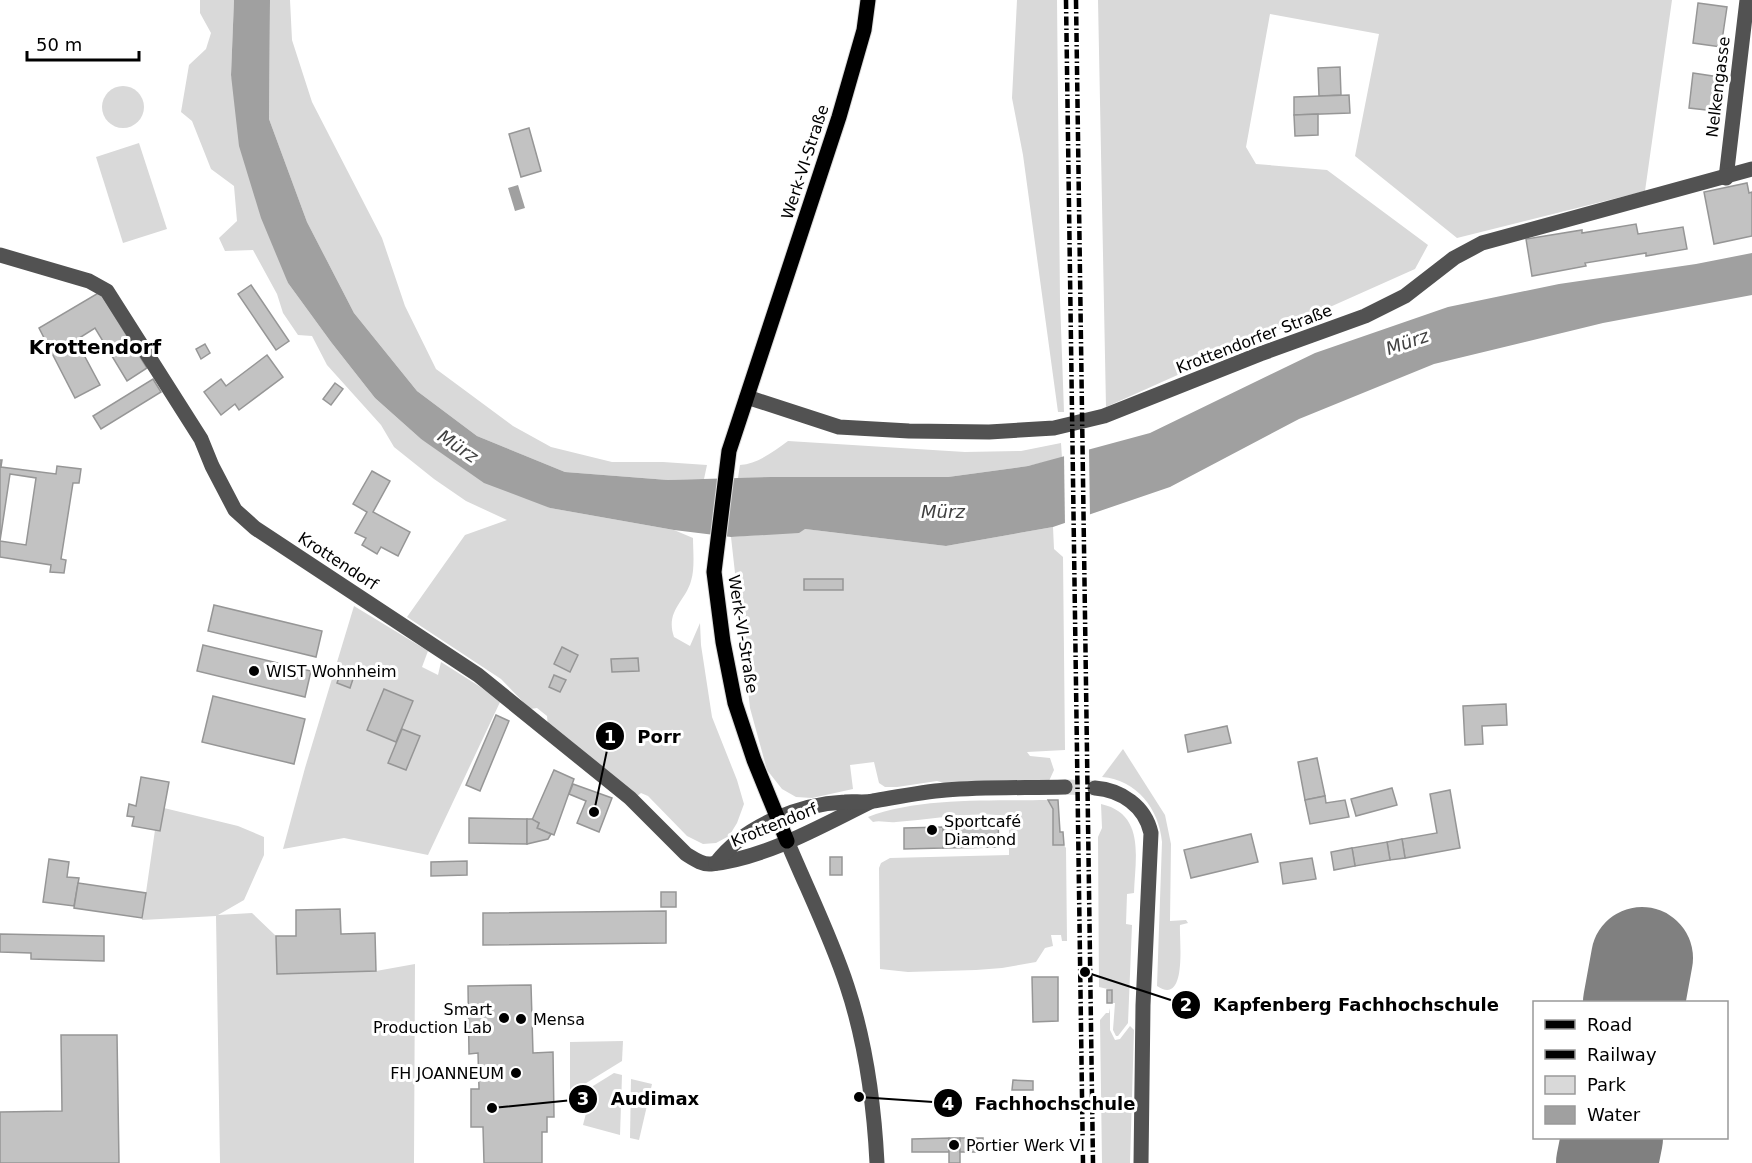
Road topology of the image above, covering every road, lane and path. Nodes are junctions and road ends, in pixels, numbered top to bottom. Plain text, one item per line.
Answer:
1 (868, 0) edge
2 (1747, 0) edge
3 (1752, 169) edge
4 (1726, 178) junction
5 (0, 255) edge
6 (747, 397) junction
7 (1065, 787) tunnel mouth
8 (1095, 788) tunnel mouth
9 (870, 802) junction
10 (777, 819) junction
11 (787, 841) junction
12 (713, 864) junction
13 (877, 1163) edge
14 (1141, 1163) edge

1 - 6 main road, Werk-VI-Straße
2 - 4 street, Nelkengasse
3 - 4 street, Krottendorfer Straße
4 - 6 street, Krottendorfer Straße
5 - 12 street, Krottendorf
6 - 10 main road, Werk-VI-Straße
7 - 9 street, Krottendorf
8 - 14 street
9 - 10 street, Krottendorf
9 - 11 street, Krottendorf
10 - 11 main road, Werk-VI-Straße
10 - 12 street, Krottendorf
11 - 12 street, Krottendorf
11 - 13 street, Werk-VI-Straße

